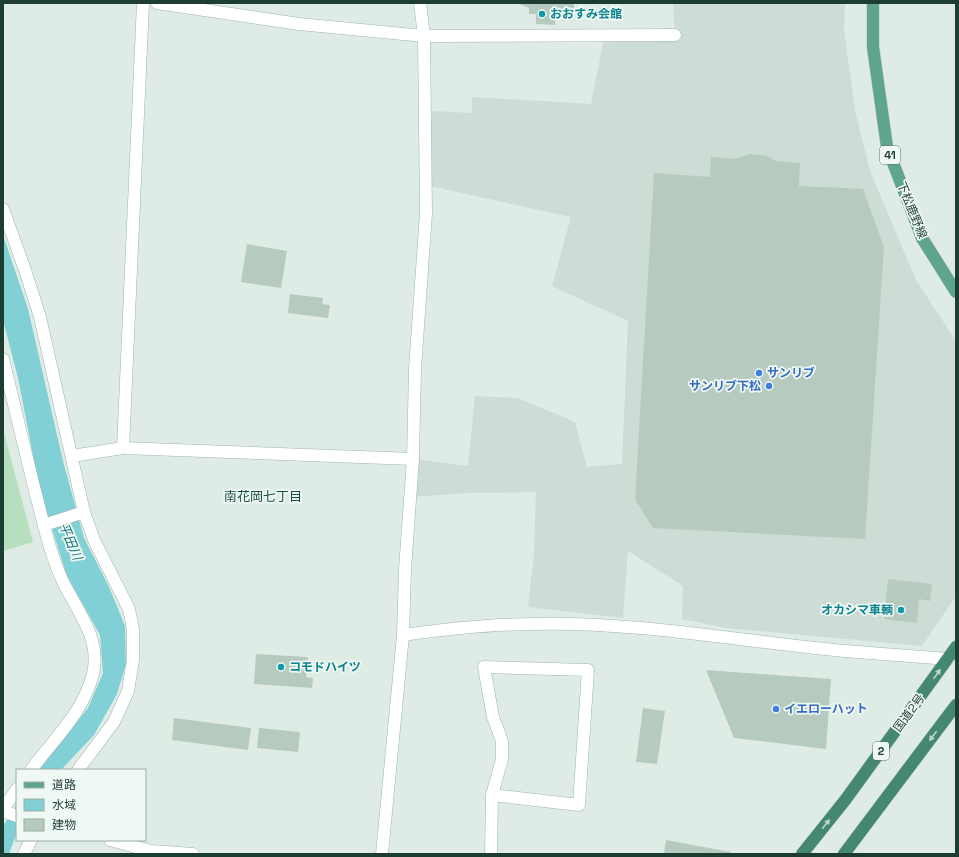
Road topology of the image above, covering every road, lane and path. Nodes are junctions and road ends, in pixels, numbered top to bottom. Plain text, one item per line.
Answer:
1 (142, 3) edge
2 (157, 3) edge
3 (420, 3) edge
4 (873, 3) edge
5 (676, 35) dead end
6 (424, 36) junction
7 (3, 209) edge
8 (956, 292) edge
9 (3, 359) edge
10 (123, 448) junction
11 (72, 456) junction
12 (413, 459) junction
13 (82, 513) junction
14 (46, 525) junction
15 (403, 635) junction
16 (956, 646) edge
17 (948, 659) junction
18 (956, 705) edge
19 (32, 769) edge
20 (79, 769) edge
21 (16, 792) edge
22 (492, 795) junction
23 (8, 812) edge
24 (30, 841) edge
25 (114, 841) edge
26 (24, 854) edge
27 (193, 854) edge
28 (382, 854) edge
29 (491, 854) edge
30 (802, 854) edge
31 (844, 854) edge

1 - 10 street
2 - 6 street
3 - 6 street
4 - 8 main road, 下松鹿野線 / 41
5 - 6 street
6 - 12 street
7 - 11 street
9 - 14 street
10 - 11 street
10 - 12 street
11 - 13 street
12 - 15 street
13 - 14 street
13 - 20 street
14 - 19 street
15 - 17 street
15 - 28 street
16 - 17 highway, 国道2号 / 2
30 -> 17 highway, 国道2号 / 2
18 -> 31 highway
21 - 23 street
22 - 22 street
22 - 29 street
24 - 26 street
25 - 27 street

